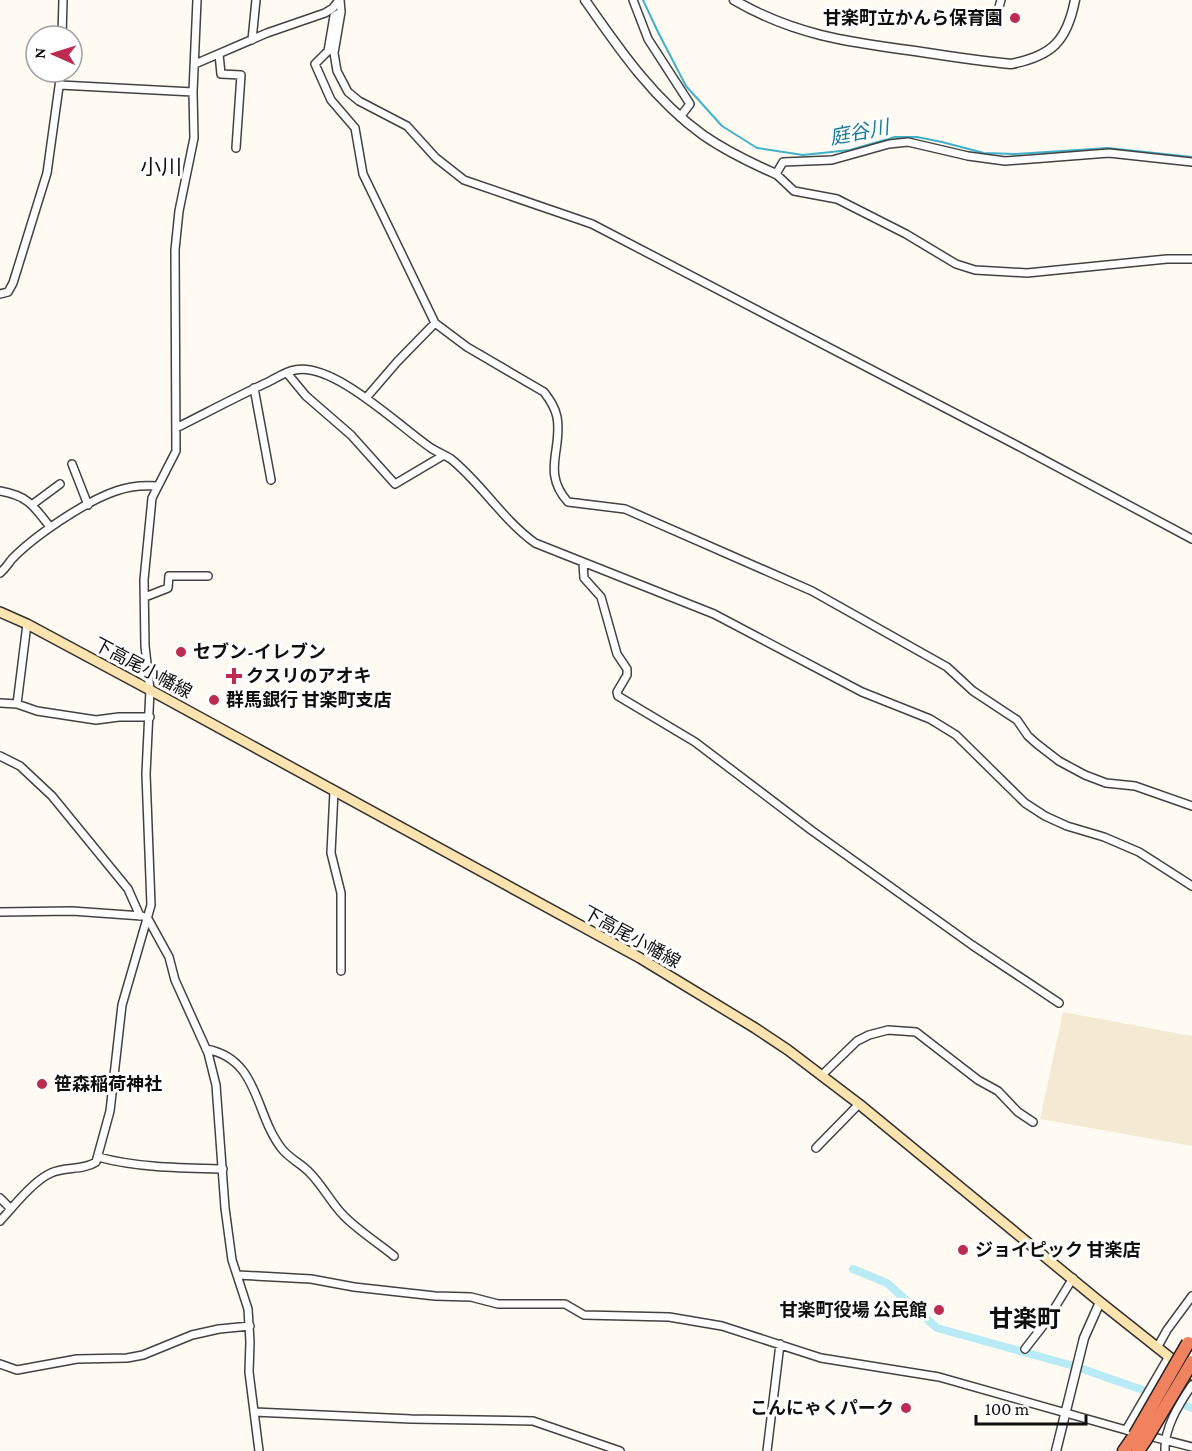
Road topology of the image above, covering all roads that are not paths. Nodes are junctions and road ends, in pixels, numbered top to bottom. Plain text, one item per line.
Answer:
1 (63, 0) edge
2 (197, 0) edge
3 (256, 0) edge
4 (340, 0) edge
5 (585, 0) edge
6 (633, 0) edge
7 (734, 0) edge
8 (1075, 0) edge
9 (341, 12) junction
10 (62, 24) edge
11 (252, 40) junction
12 (219, 54) junction
13 (195, 64) junction
14 (60, 85) joint
15 (193, 92) junction
16 (680, 117) junction
17 (236, 148) dead end
18 (1192, 162) edge
19 (776, 174) junction
20 (1192, 260) edge
21 (0, 294) edge
22 (435, 323) junction
23 (287, 373) junction
24 (254, 388) junction
25 (366, 399) junction
26 (176, 428) junction
27 (444, 455) junction
28 (72, 464) dead end
29 (271, 480) dead end
30 (60, 484) dead end
31 (158, 486) junction
32 (0, 491) edge
33 (33, 504) junction
34 (88, 505) junction
35 (50, 527) junction
36 (1192, 539) edge
37 (583, 562) junction
38 (0, 573) edge
39 (208, 576) dead end
40 (145, 597) junction
41 (0, 612) edge
42 (27, 624) junction
43 (150, 690) junction
44 (0, 703) edge
45 (17, 704) junction
46 (150, 717) junction
47 (0, 756) edge
48 (334, 791) junction
49 (1192, 806) edge
50 (1192, 886) edge
51 (0, 912) edge
52 (144, 916) junction
53 (341, 971) dead end
54 (1059, 1003) dead end
55 (206, 1049) junction
56 (822, 1075) junction
57 (859, 1104) junction
58 (1033, 1122) dead end
59 (816, 1148) dead end
60 (98, 1157) junction
61 (223, 1169) junction
62 (0, 1198) edge
63 (11, 1209) junction
64 (0, 1221) edge
65 (394, 1256) dead end
66 (238, 1275) junction
67 (1073, 1278) junction
68 (1192, 1296) edge
69 (1100, 1302) junction
70 (250, 1326) junction
71 (1190, 1340) edge
72 (780, 1344) junction
73 (1157, 1348) junction
74 (1024, 1349) dead end
75 (1168, 1358) junction
76 (1192, 1362) edge
77 (0, 1364) edge
78 (1192, 1375) edge
79 (1192, 1385) edge
80 (254, 1412) junction
81 (1065, 1412) junction
82 (1136, 1435) junction
83 (1165, 1440) junction
84 (1192, 1447) edge
85 (259, 1451) edge
86 (620, 1451) edge
87 (767, 1451) edge
88 (1056, 1451) edge
89 (1124, 1451) edge
90 (1138, 1451) edge
91 (1165, 1451) edge

1 - 10 street
2 - 13 street
3 - 11 street
4 - 9 street
4 - 11 street
5 - 16 street
6 - 16 street
7 - 8 street
9 - 22 street
9 - 36 street
11 - 12 street
12 - 13 street
12 - 17 street
13 - 15 street
14 - 15 street
14 - 21 street
15 - 26 street
16 - 19 street
18 - 19 street
19 - 20 street
22 - 25 street
22 - 49 street
23 - 24 street
23 - 25 street
23 - 27 street
24 - 26 street
24 - 29 street
25 - 27 street
26 - 31 street
27 - 37 street
28 - 34 street
30 - 33 street
31 - 34 street
31 - 40 street
32 - 33 street
33 - 35 street
34 - 35 street
35 - 38 street
37 - 50 street
37 - 54 street
39 - 40 street
40 - 43 street
41 - 42 main road, 下高尾小幡線
42 - 43 main road, 下高尾小幡線
42 - 45 street
43 - 46 street
43 - 48 main road, 下高尾小幡線
44 - 45 street
45 - 46 street
46 - 52 street
47 - 52 street
48 - 53 street
48 - 56 main road, 下高尾小幡線
51 - 52 street
52 - 55 street
52 - 60 street
55 - 61 street
55 - 65 street
56 - 57 main road, 下高尾小幡線
56 - 58 street
57 - 59 street
57 - 67 main road, 下高尾小幡線
60 - 61 street
60 - 63 street
61 - 66 street
62 - 63 street
63 - 64 street
66 - 70 street
66 - 72 street
67 - 69 main road, 下高尾小幡線
67 - 74 street
68 - 73 street
69 - 73 main road, 下高尾小幡線
69 - 81 street
70 - 77 street
70 - 80 street
71 - 82 highway, bridge
72 - 81 street
72 - 87 street
73 - 75 main road, 下高尾小幡線
75 - 78 main road, 下高尾小幡線
75 - 82 street
76 - 82 highway, bridge
79 - 83 street
80 - 85 street
80 - 86 street
81 - 82 street
81 - 88 street
82 - 83 street
82 - 89 highway
82 - 90 highway
83 - 84 street
83 - 91 street

